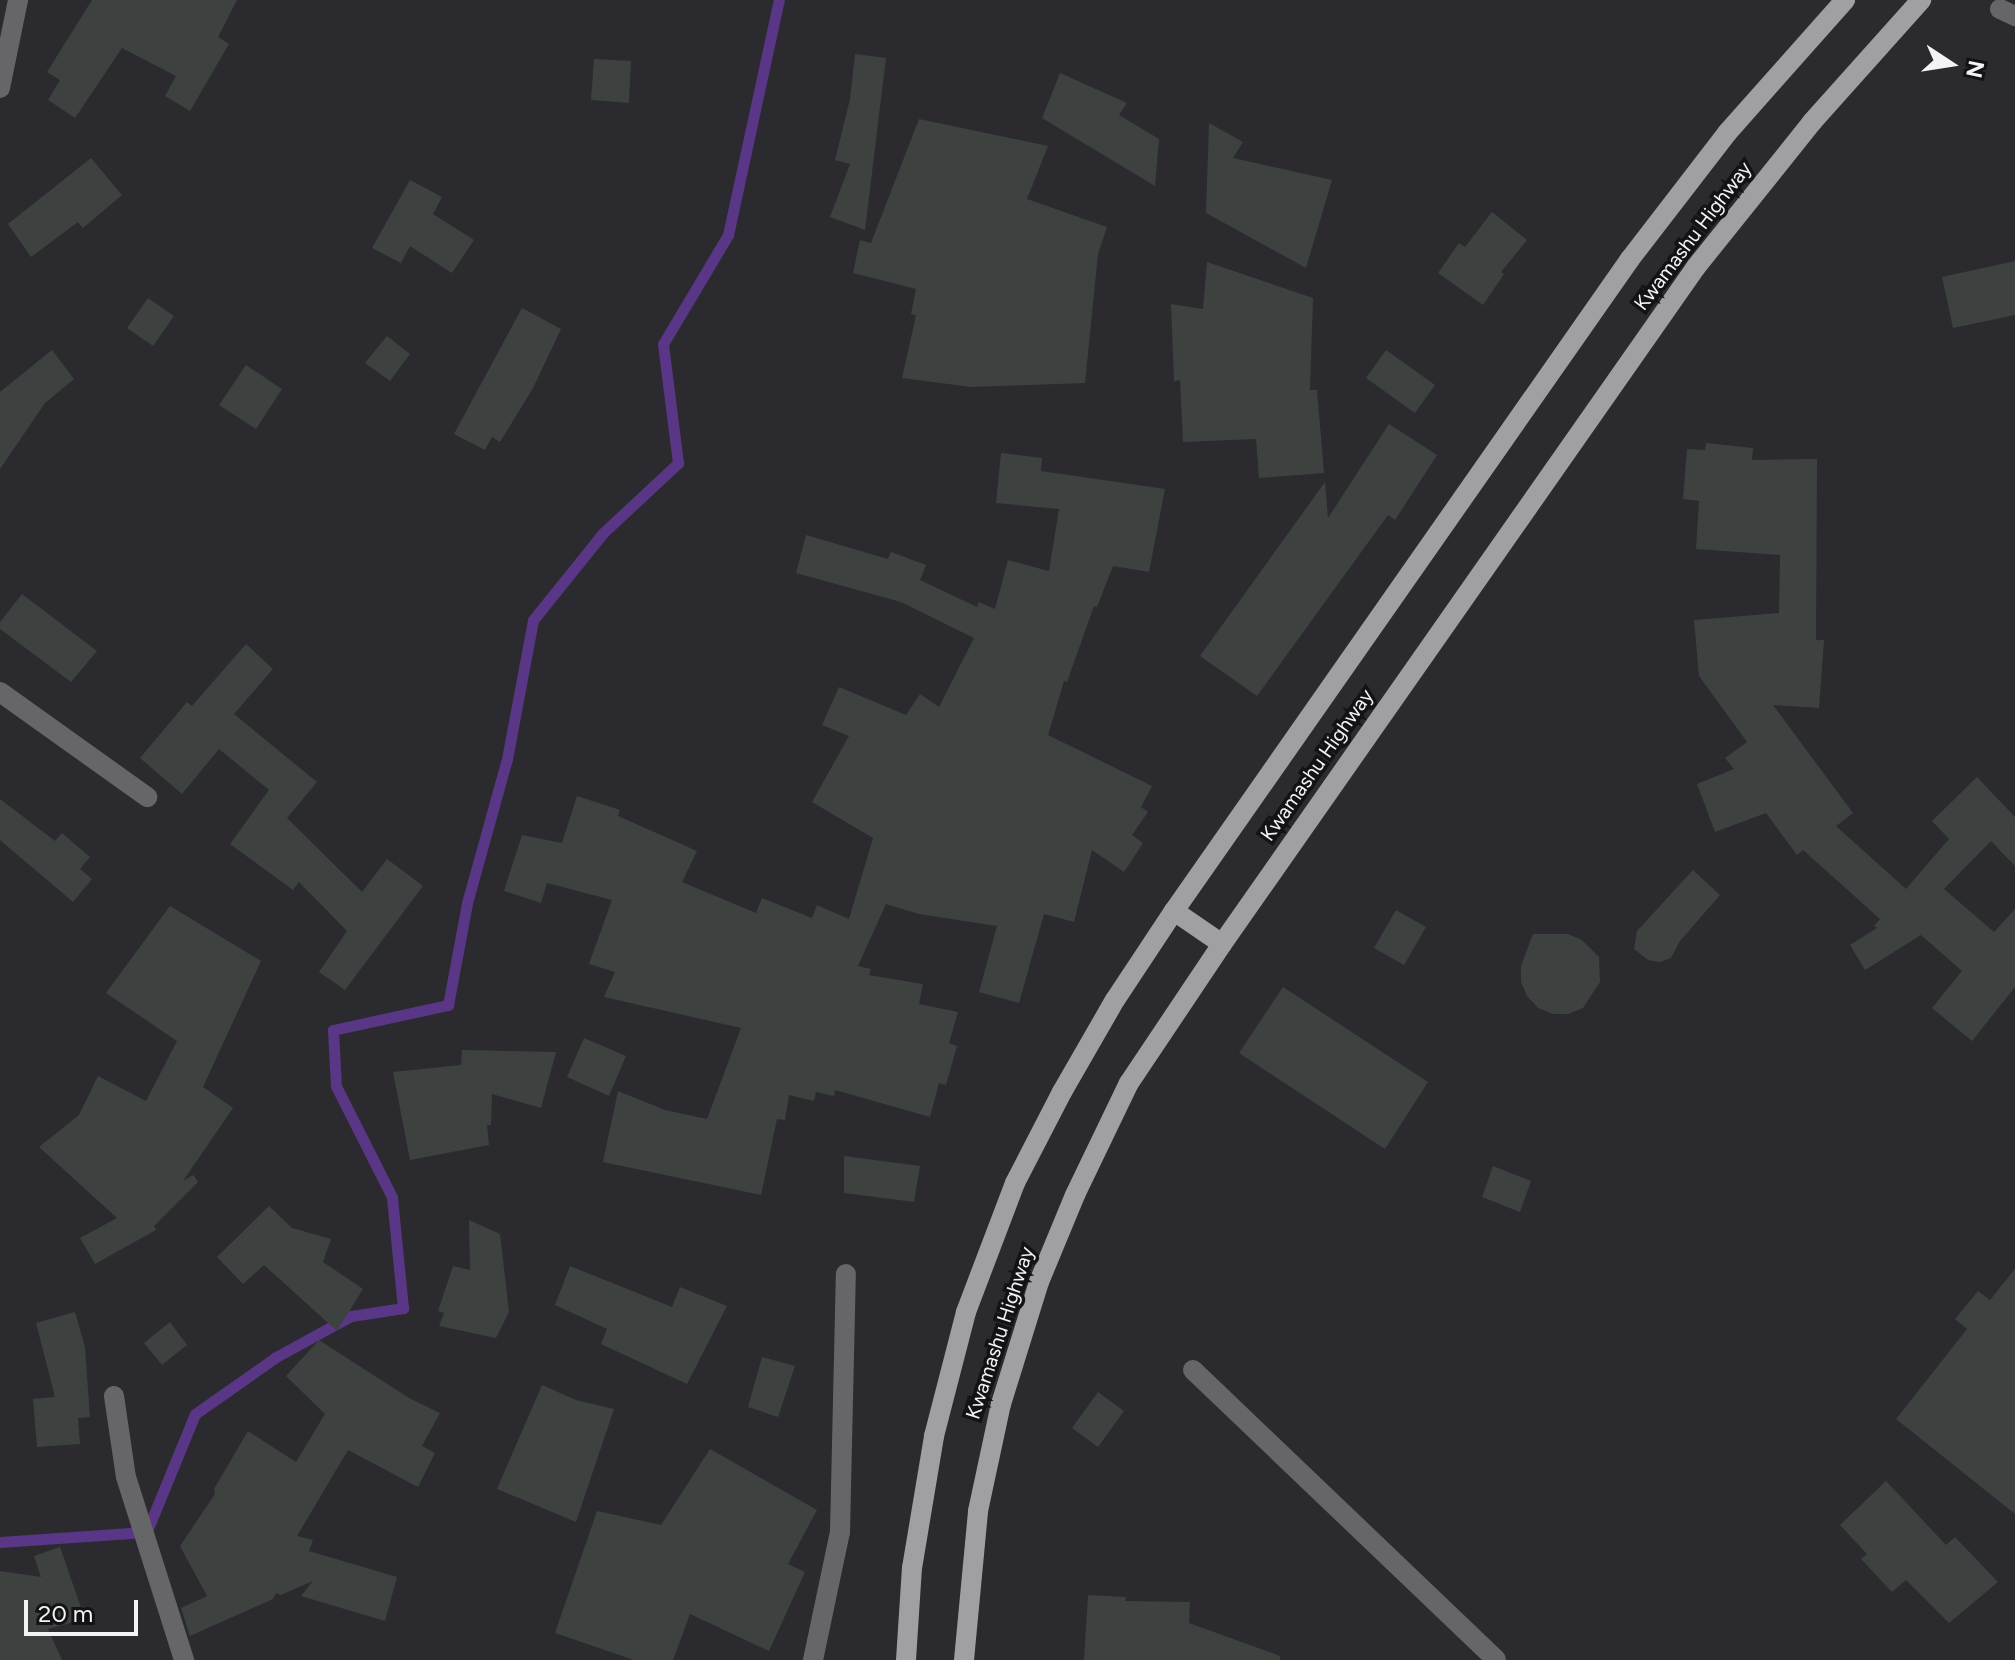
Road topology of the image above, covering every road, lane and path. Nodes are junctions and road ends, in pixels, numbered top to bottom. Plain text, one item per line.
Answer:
1 (18, 0) edge
2 (1845, 0) edge
3 (1921, 0) edge
4 (0, 88) edge
5 (0, 692) edge
6 (147, 797) dead end
7 (1174, 911) junction
8 (1222, 944) junction
9 (846, 1274) dead end
10 (1193, 1370) dead end
11 (114, 1396) dead end
12 (184, 1660) edge
13 (813, 1660) edge
14 (906, 1660) edge
15 (964, 1660) edge
16 (1496, 1660) edge

1 - 4 street
2 - 7 main road, Kwamashu Highway
3 - 8 main road, Kwamashu Highway
5 - 6 street
7 - 8 main road
7 - 14 main road, Kwamashu Highway
8 - 15 main road, Kwamashu Highway
9 - 13 street
10 - 16 street
11 - 12 street

